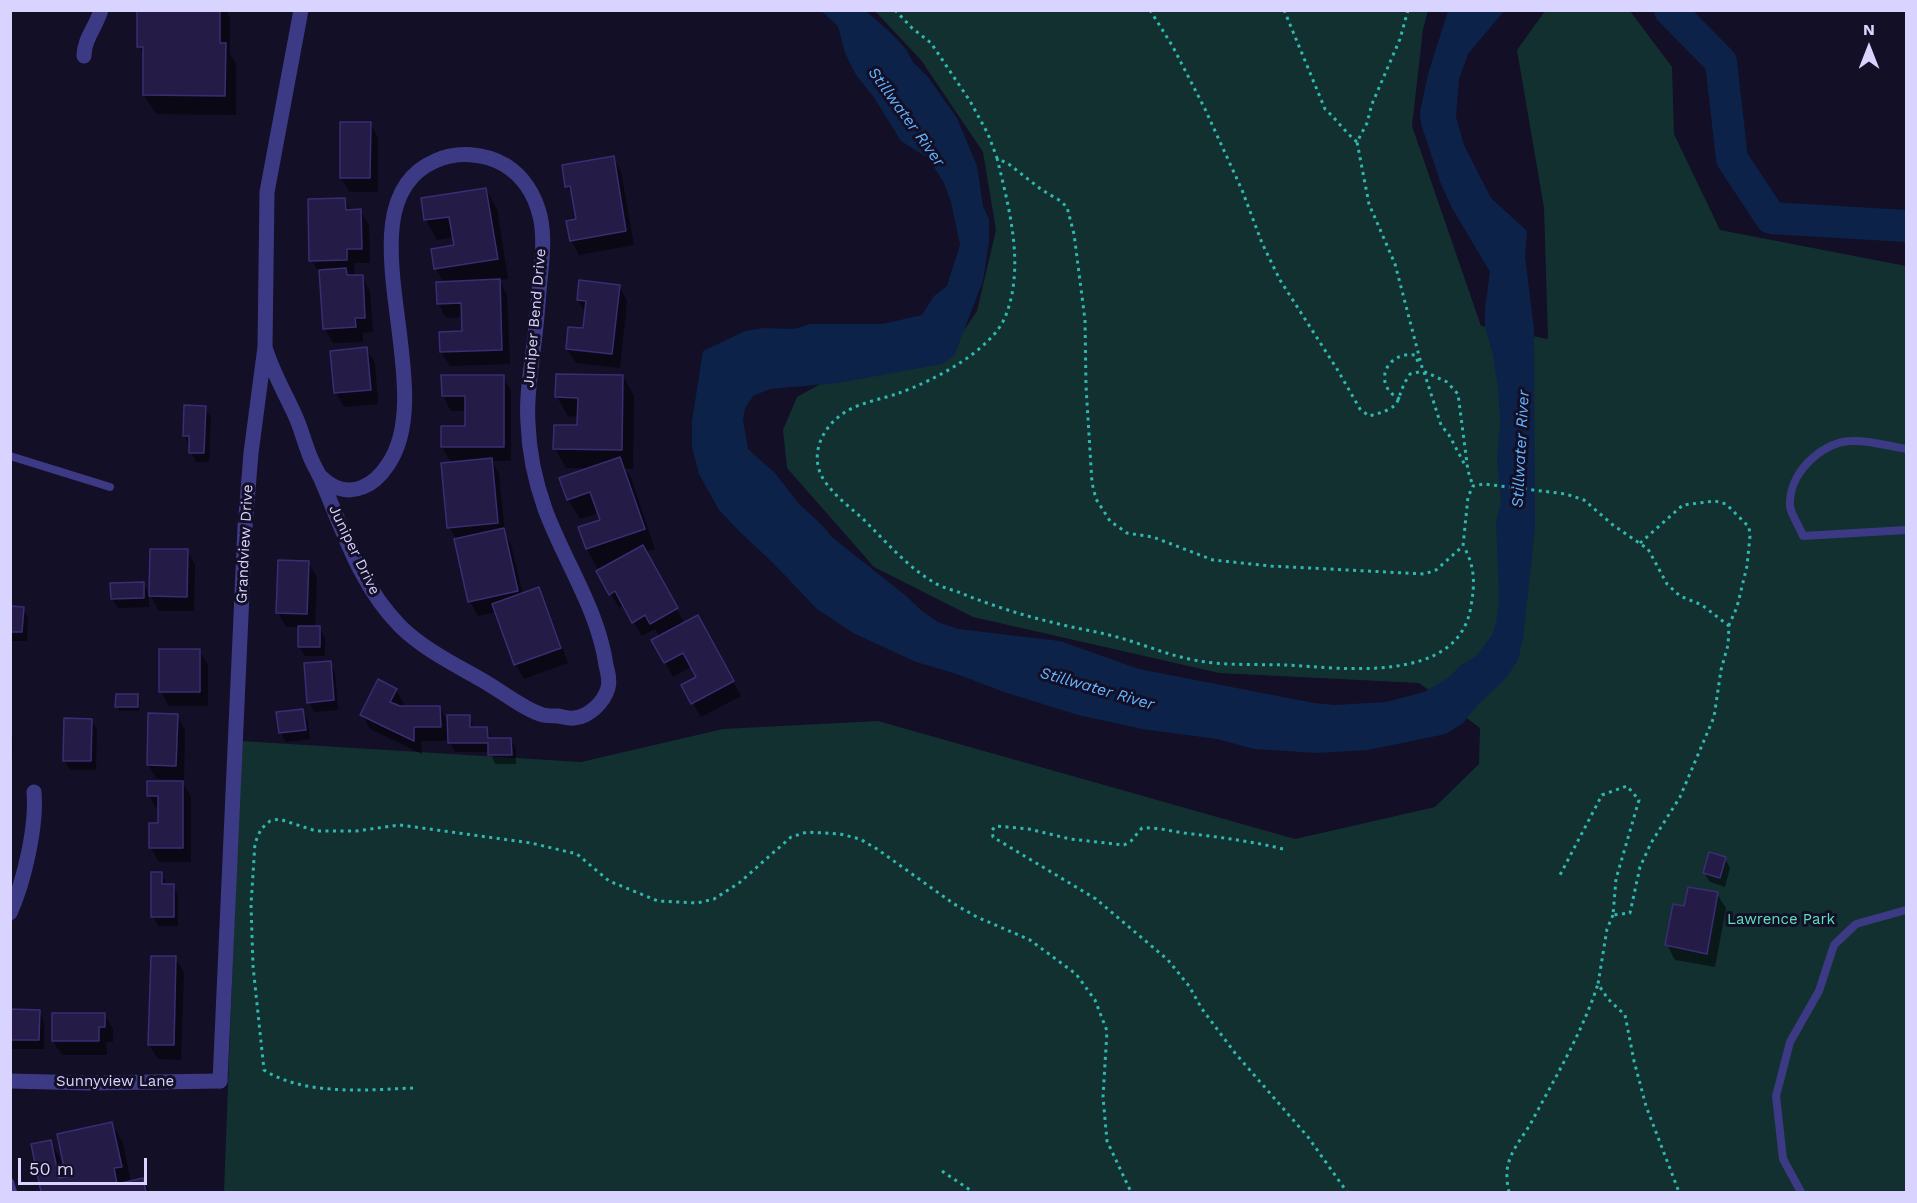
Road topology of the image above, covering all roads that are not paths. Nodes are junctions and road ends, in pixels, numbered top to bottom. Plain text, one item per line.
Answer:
1 (101, 10) edge
2 (301, 10) edge
3 (84, 56) dead end
4 (265, 347) junction
5 (1906, 450) edge
6 (10, 456) edge
7 (320, 476) junction
8 (110, 487) dead end
9 (1906, 530) edge
10 (578, 718) joint
11 (34, 792) dead end
12 (1906, 910) edge
13 (10, 913) edge
14 (10, 1081) edge
15 (220, 1081) joint
16 (10, 1182) edge
17 (13, 1192) edge
18 (1801, 1192) edge

1 - 3 street
2 - 4 street, Grandview Drive
4 - 7 street, Juniper Drive
4 - 15 street, Grandview Drive
5 - 9 lane
6 - 8 lane
7 - 10 street, Juniper Drive
7 - 10 street, Juniper Bend Drive
11 - 13 street
12 - 18 lane
14 - 15 street, Sunnyview Lane
16 - 17 lane

